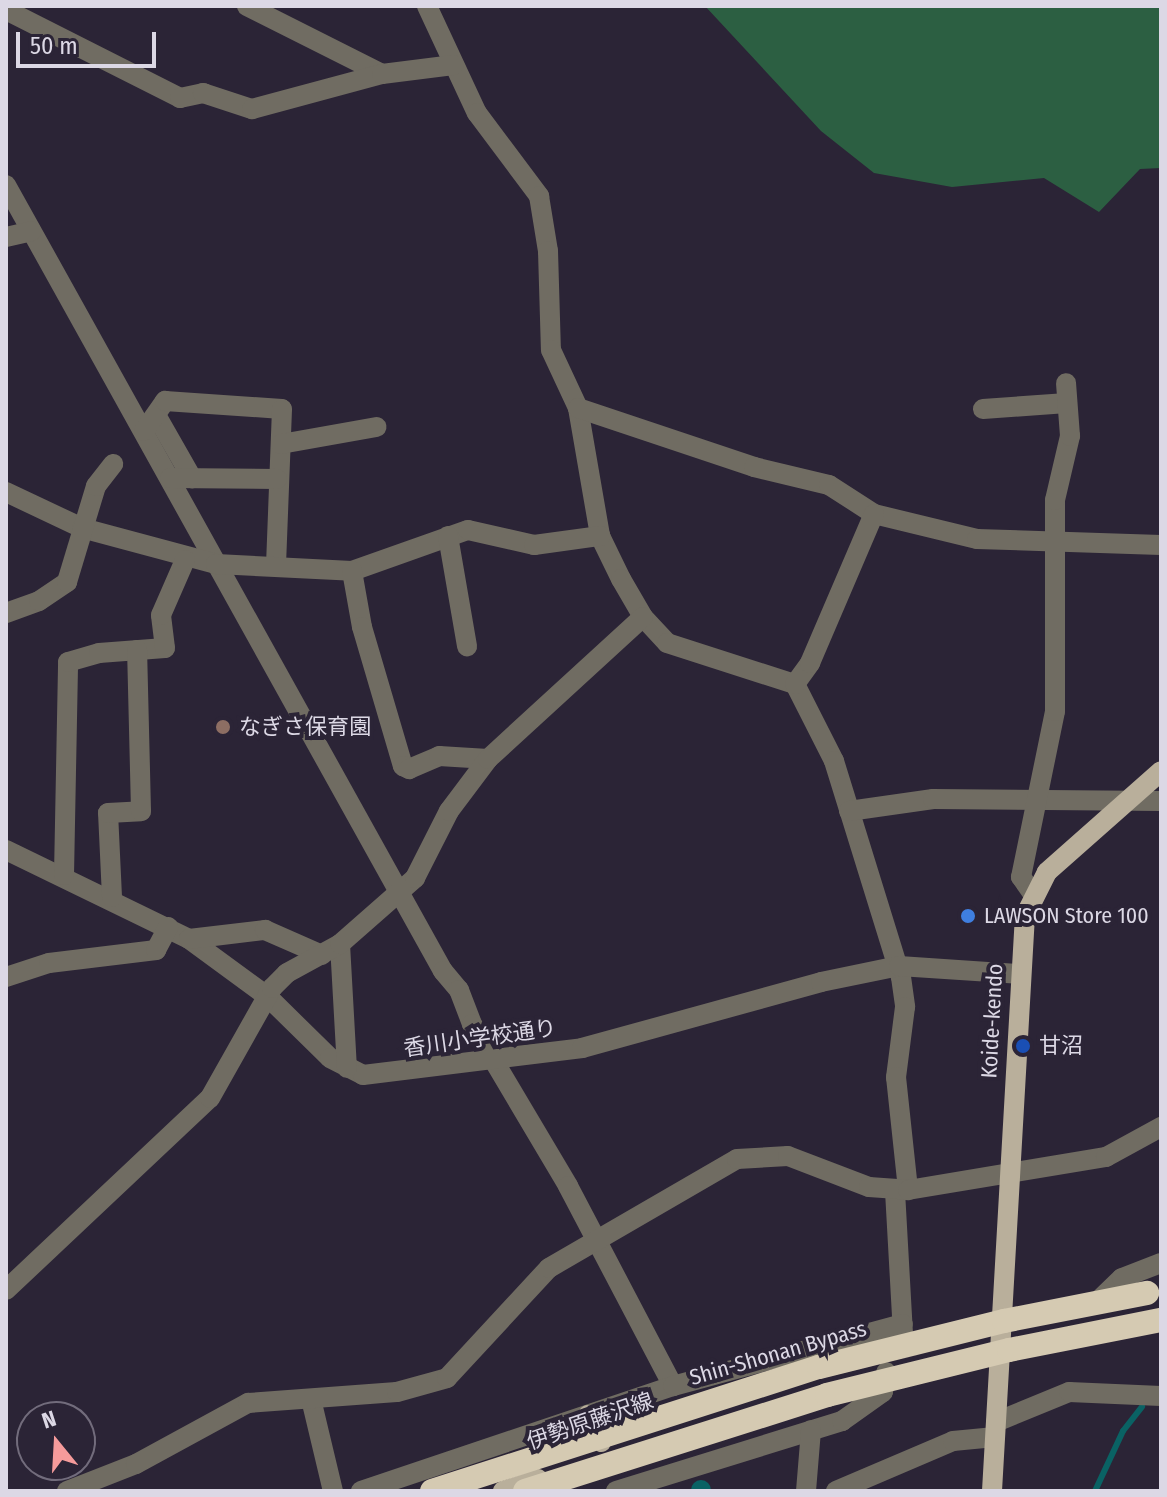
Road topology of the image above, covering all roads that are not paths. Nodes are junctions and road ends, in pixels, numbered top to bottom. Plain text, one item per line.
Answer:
1 (247, 6) edge
2 (427, 6) edge
3 (6, 10) edge
4 (453, 65) junction
5 (382, 74) junction
6 (6, 185) edge
7 (14, 231) edge
8 (578, 408) junction
9 (983, 409) dead end
10 (150, 423) junction
11 (376, 427) dead end
12 (281, 444) junction
13 (113, 464) dead end
14 (170, 478) junction
15 (192, 478) junction
16 (277, 479) junction
17 (6, 492) edge
18 (874, 514) junction
19 (82, 528) junction
20 (448, 536) junction
21 (600, 536) junction
22 (1055, 543) junction
23 (1161, 545) edge
24 (185, 560) junction
25 (216, 564) junction
26 (276, 565) junction
27 (352, 571) junction
28 (6, 613) edge
29 (643, 617) junction
30 (467, 646) dead end
31 (137, 650) junction
32 (795, 684) junction
33 (488, 759) junction
34 (1161, 771) edge
35 (1161, 801) edge
36 (1034, 802) junction
37 (1124, 803) junction
38 (849, 811) junction
39 (6, 850) edge
40 (64, 875) junction
41 (399, 893) junction
42 (1033, 894) junction
43 (112, 897) junction
44 (168, 927) junction
45 (189, 939) junction
46 (331, 949) junction
47 (899, 966) junction
48 (1018, 974) junction
49 (6, 977) edge
50 (267, 996) junction
51 (494, 1062) junction
52 (347, 1068) junction
53 (1161, 1127) edge
54 (1008, 1173) junction
55 (901, 1190) junction
56 (595, 1241) junction
57 (1161, 1263) edge
58 (6, 1290) edge
59 (1147, 1293) dead end
60 (1161, 1320) edge
61 (903, 1324) junction
62 (999, 1338) junction
63 (902, 1352) junction
64 (886, 1372) junction
65 (673, 1386) junction
66 (1161, 1396) edge
67 (311, 1399) junction
68 (588, 1415) junction
69 (811, 1430) junction
70 (995, 1430) junction
71 (601, 1442) junction
72 (67, 1491) edge
73 (333, 1491) edge
74 (361, 1491) edge
75 (432, 1491) edge
76 (459, 1491) edge
77 (503, 1491) edge
78 (525, 1491) edge
79 (616, 1491) edge
80 (806, 1491) edge
81 (836, 1491) edge
82 (992, 1491) edge

1 - 5 street
2 - 4 street
3 - 5 street
4 - 5 street
4 - 8 street
6 - 7 street
7 - 10 street
8 - 18 street
8 - 21 street
9 - 22 street
10 - 12 street
10 - 14 street
10 - 15 street
11 - 12 street
12 - 16 street
13 - 19 street
14 - 15 street
14 - 25 street
15 - 16 street
16 - 26 street
17 - 19 street
18 - 22 street
18 - 32 street
19 - 24 street
19 - 28 street
20 - 21 street
20 - 27 street
20 - 30 street
21 - 29 street
22 - 23 street
22 - 36 street
24 - 25 street
24 - 31 street
25 - 26 street
25 - 41 street
26 - 27 street
27 - 33 street
29 - 32 street
29 - 33 street
31 - 40 street
31 - 43 street
32 - 38 street
33 - 41 street
34 - 37 main road, Koide-kendo
35 - 37 street
36 - 37 street
36 - 38 street
36 - 42 street
37 - 42 main road, Koide-kendo
38 - 47 street
39 - 40 street, 香川小学校通り
40 - 43 street, 香川小学校通り
41 - 46 street
41 - 51 street
42 - 48 main road, Koide-kendo
43 - 44 street, 香川小学校通り
44 - 45 street, 香川小学校通り
44 - 49 street
45 - 46 street
45 - 50 street, 香川小学校通り
46 - 50 street
46 - 52 street
47 - 48 street, 香川小学校通り
47 - 51 street, 香川小学校通り
47 - 55 street
48 - 54 main road, Koide-kendo
50 - 52 street, 香川小学校通り
50 - 58 street
51 - 52 street, 香川小学校通り
51 - 56 street
53 - 54 street
54 - 55 street
54 - 62 main road, Koide-kendo
55 - 56 street
55 - 61 street
56 - 65 street
56 - 67 street
57 - 62 street
59 - 75 highway, Shin-Shonan Bypass, bridge
60 - 62 street
60 - 78 highway, bridge
61 - 63 street
61 - 65 street
62 - 63 main road, 伊勢原藤沢線
62 - 64 main road, 伊勢原藤沢線
62 - 70 main road
63 - 71 main road, 伊勢原藤沢線
64 - 69 street
64 - 77 main road, 伊勢原藤沢線
65 - 68 street
66 - 70 street
67 - 72 street
67 - 73 street
68 - 71 main road
68 - 74 street
69 - 79 street
69 - 80 street
70 - 81 street
70 - 82 main road
71 - 76 main road, 伊勢原藤沢線

